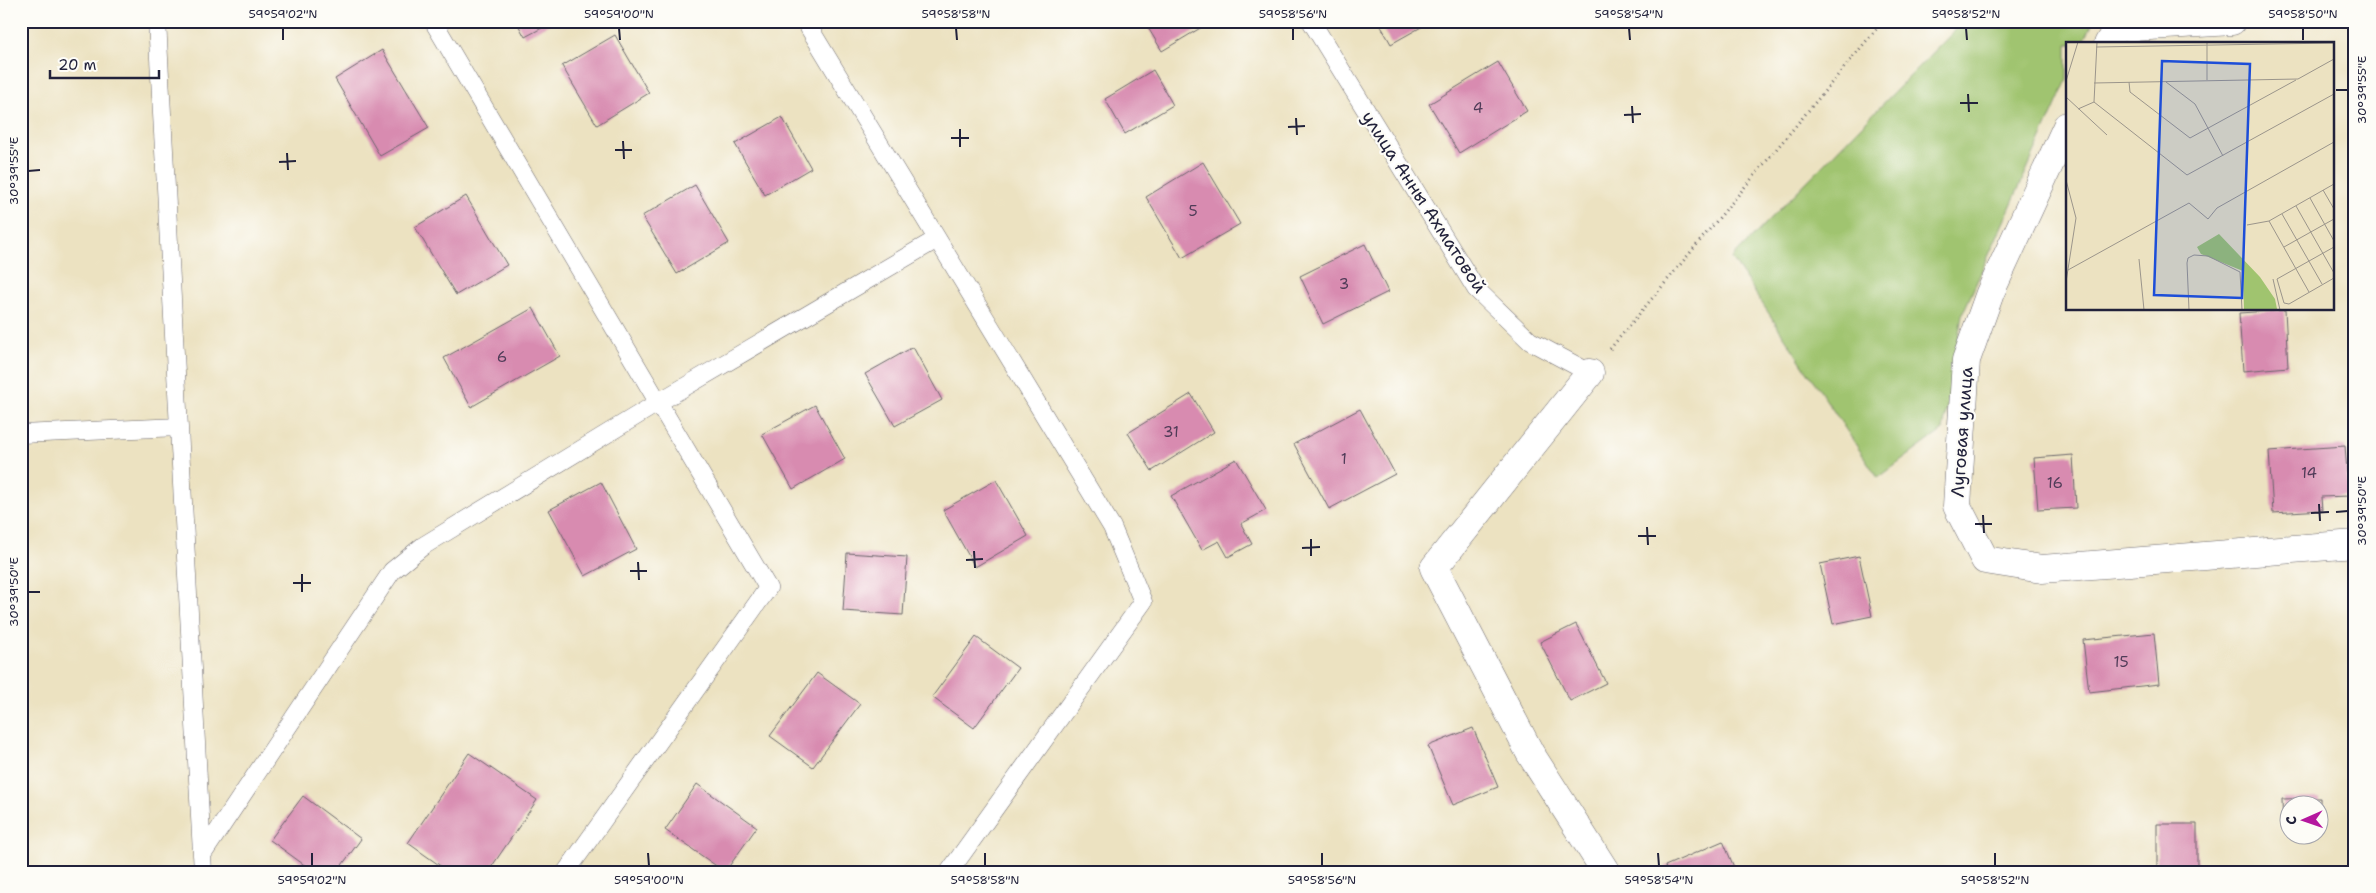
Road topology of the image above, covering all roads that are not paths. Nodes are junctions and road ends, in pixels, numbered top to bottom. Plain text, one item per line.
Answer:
1 (157, 21) edge
2 (434, 21) edge
3 (806, 21) edge
4 (1311, 21) edge
5 (2232, 21) edge
6 (2112, 36) edge
7 (2066, 128) edge
8 (937, 239) junction
9 (1590, 373) joint
10 (659, 402) junction
11 (179, 427) junction
12 (21, 434) edge
13 (2355, 544) edge
14 (203, 863) edge
15 (566, 872) edge
16 (949, 872) edge
17 (1606, 872) edge

1 - 11 lane
2 - 10 lane
3 - 8 lane
4 - 9 lane, улица Анны Ахматовой
5 - 6 street
7 - 13 street, Луговая улица
8 - 10 lane
8 - 16 lane
9 - 17 street
10 - 14 lane
10 - 15 lane
11 - 12 lane
11 - 14 lane

